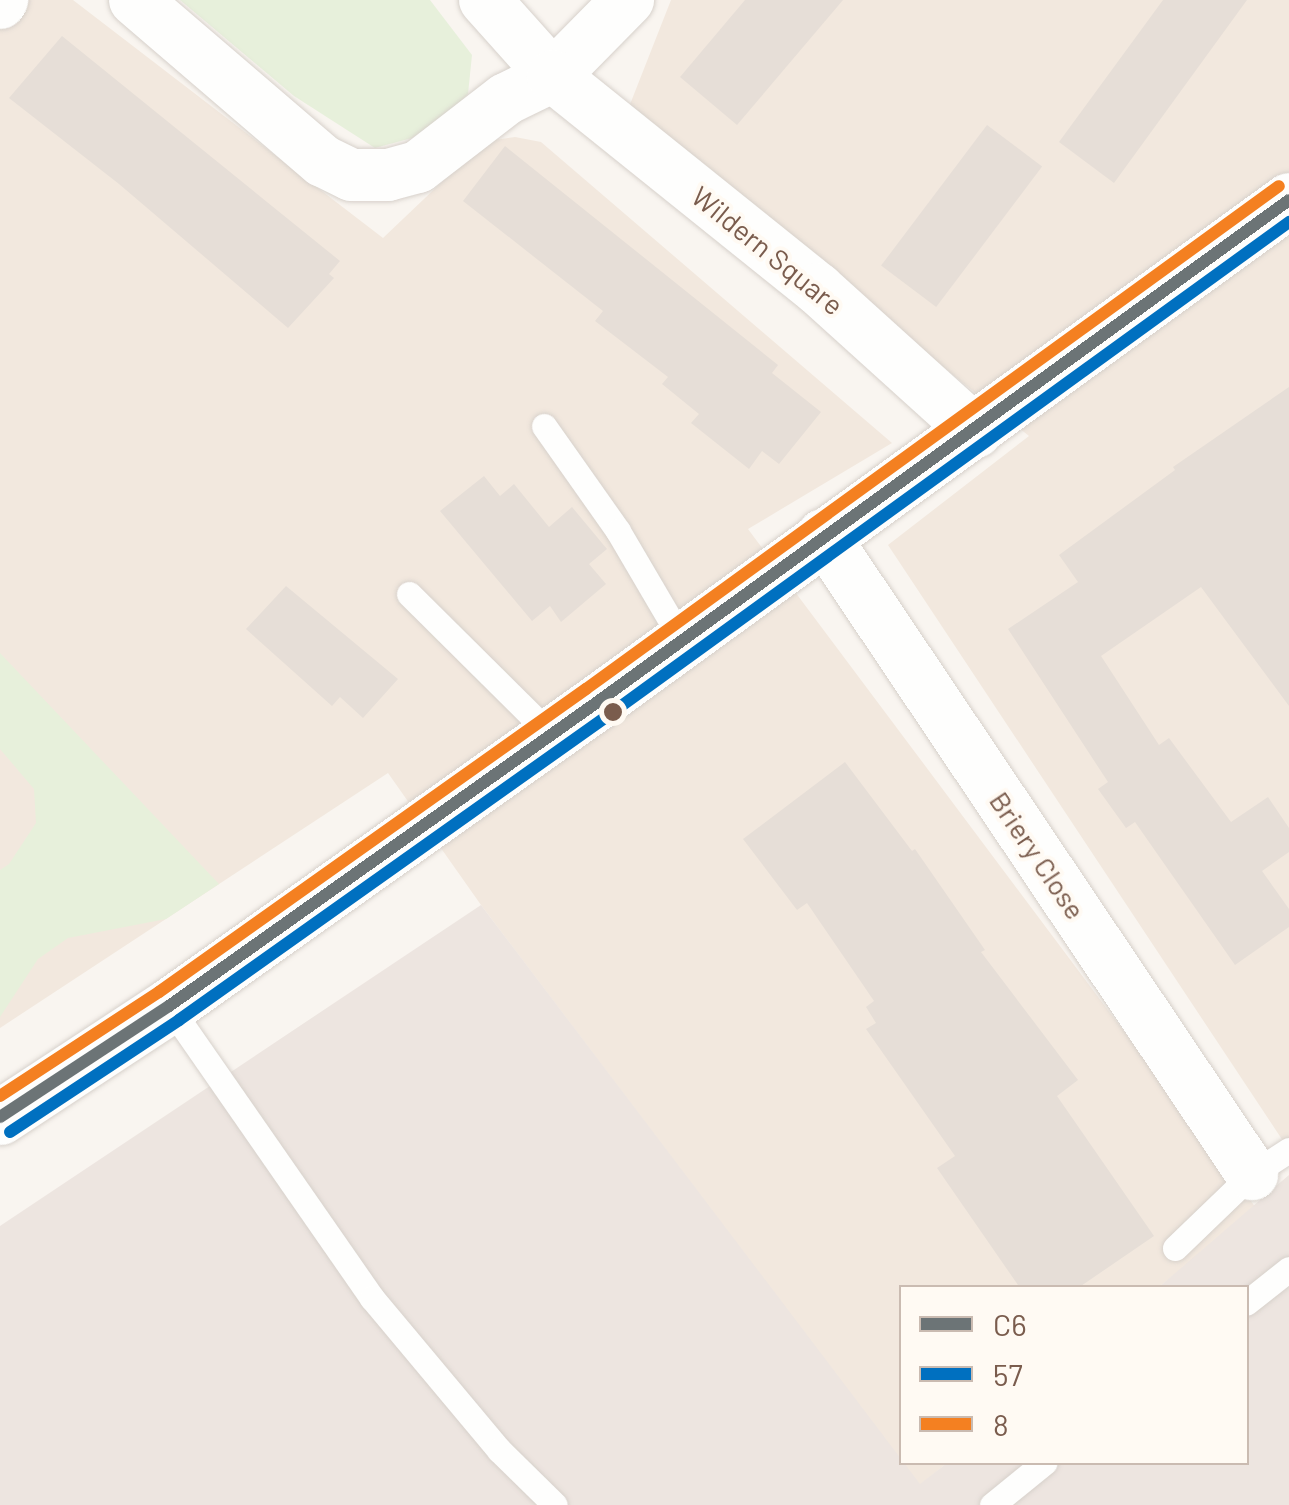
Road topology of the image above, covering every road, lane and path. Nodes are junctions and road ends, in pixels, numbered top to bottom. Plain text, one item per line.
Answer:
1 (135, 0) edge
2 (484, 0) edge
3 (628, 0) edge
4 (552, 76) junction
5 (1289, 200) edge
6 (544, 426) dead end
7 (976, 432) junction
8 (822, 535) junction
9 (409, 594) dead end
10 (682, 640) junction
11 (551, 735) junction
12 (168, 1006) junction
13 (0, 1116) edge
14 (1271, 1162) edge
15 (1174, 1248) dead end
16 (1289, 1269) edge
17 (1249, 1300) edge
18 (1042, 1465) edge
19 (554, 1505) edge
20 (992, 1505) edge

1 - 4 street
2 - 4 street, Wildern Square
3 - 4 street
4 - 7 street, Wildern Square
5 - 7 main road
6 - 10 lane
7 - 8 main road
8 - 10 main road
8 - 14 street, Briery Close
9 - 11 lane
10 - 11 main road
11 - 12 main road
12 - 13 main road
12 - 19 lane
14 - 15 lane
16 - 17 lane
18 - 20 lane

